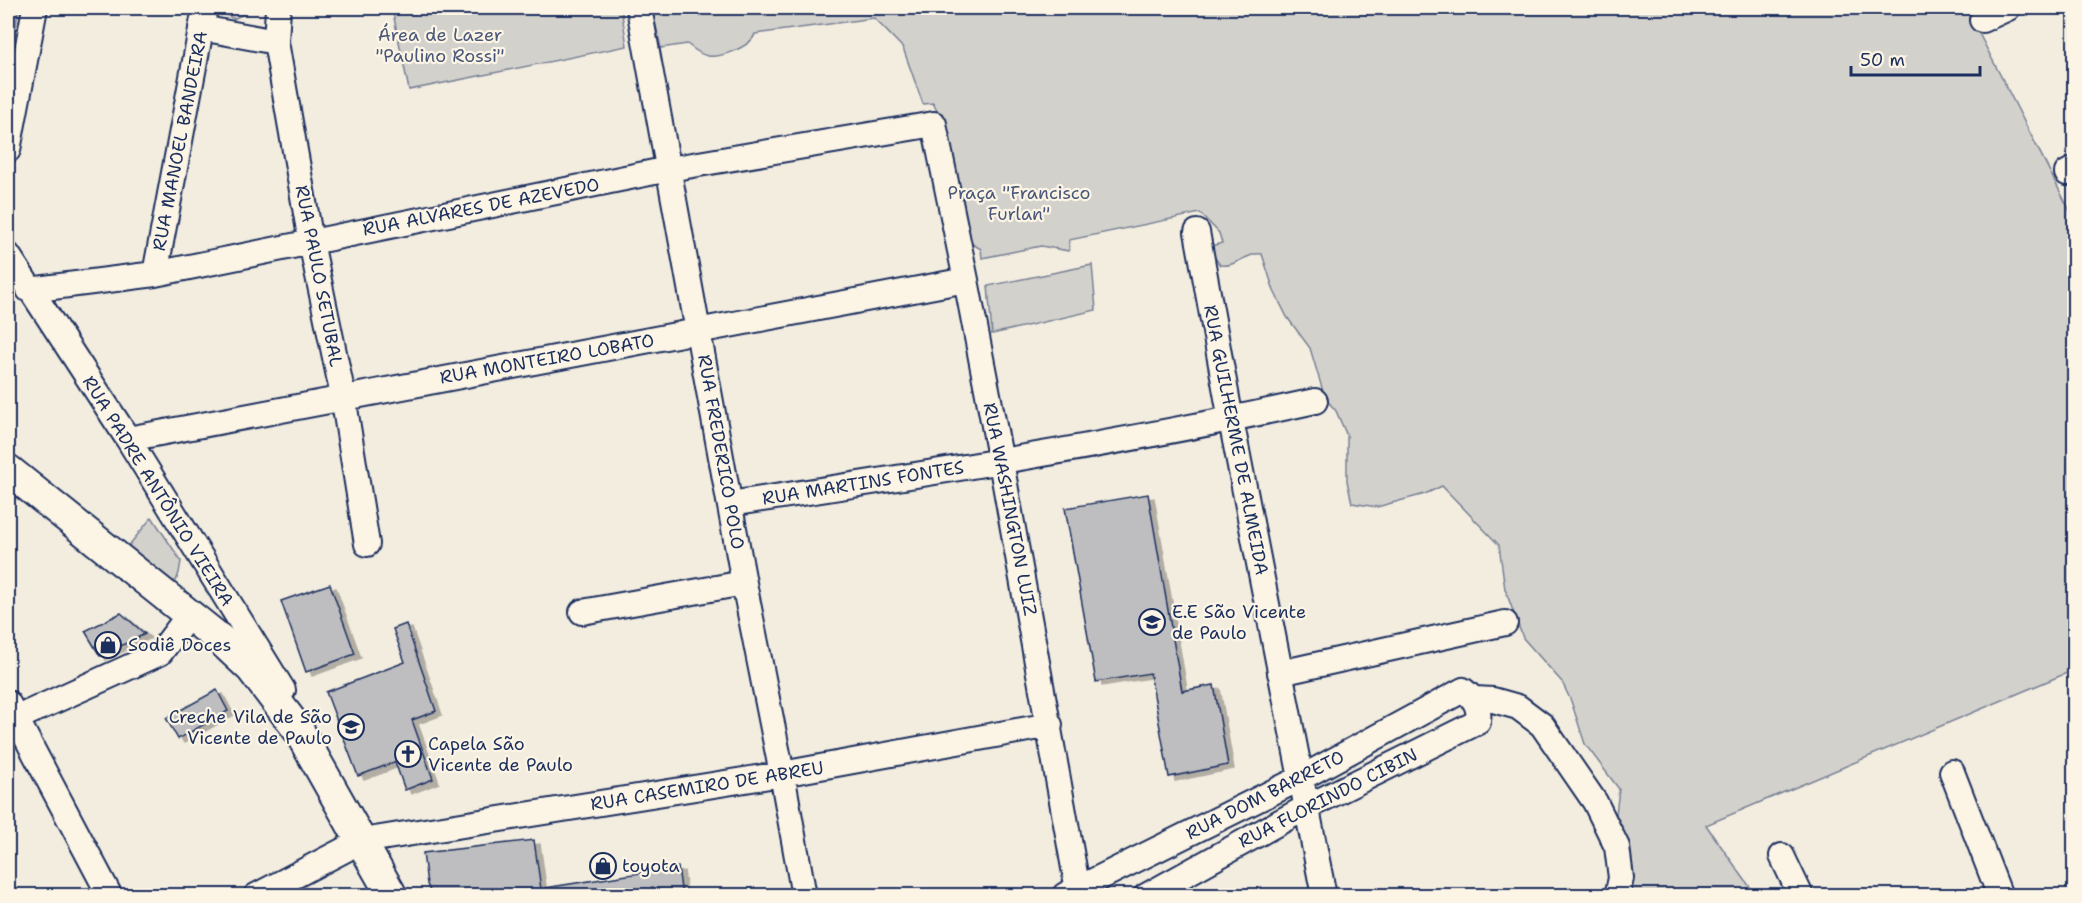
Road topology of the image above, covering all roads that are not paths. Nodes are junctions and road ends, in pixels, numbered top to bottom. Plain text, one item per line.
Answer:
1 (35, 8) edge
2 (278, 8) edge
3 (639, 8) edge
4 (2008, 8) edge
5 (203, 18) edge
6 (1982, 20) dead end
7 (276, 42) junction
8 (934, 124) joint
9 (8, 150) edge
10 (669, 169) junction
11 (1197, 232) dead end
12 (311, 242) junction
13 (8, 255) edge
14 (155, 274) junction
15 (966, 280) junction
16 (29, 290) junction
17 (699, 331) junction
18 (343, 396) junction
19 (1315, 401) dead end
20 (1231, 420) junction
21 (128, 439) junction
22 (1001, 462) junction
23 (8, 471) edge
24 (8, 490) edge
25 (730, 504) junction
26 (367, 544) dead end
27 (744, 584) junction
28 (582, 612) dead end
29 (1506, 623) dead end
30 (179, 628) junction
31 (1280, 673) junction
32 (1469, 694) junction
33 (10, 715) edge
34 (1050, 725) junction
35 (299, 731) junction
36 (1952, 772) dead end
37 (782, 774) junction
38 (1301, 778) junction
39 (1307, 807) junction
40 (354, 845) junction
41 (1782, 856) dead end
42 (1074, 894) edge
43 (110, 896) edge
44 (256, 896) edge
45 (370, 896) edge
46 (392, 896) edge
47 (804, 896) edge
48 (1146, 896) edge
49 (1323, 896) edge
50 (1617, 896) edge
51 (1801, 896) edge
52 (2000, 896) edge

1 - 9 street
2 - 7 street, RUA PAULO SETUBAL
3 - 10 street, RUA FREDERICO POLO
4 - 6 street
5 - 7 street
5 - 14 street, RUA MANOEL BANDEIRA
7 - 12 street, RUA PAULO SETUBAL
8 - 10 street, RUA ALVARES DE AZEVEDO
8 - 15 street, RUA WASHINGTON LUIZ
10 - 12 street, RUA ALVARES DE AZEVEDO
10 - 17 street, RUA FREDERICO POLO
11 - 20 street, RUA GUILHERME DE ALMEIDA
12 - 14 street, RUA ALVARES DE AZEVEDO
12 - 18 street, RUA PAULO SETUBAL
13 - 16 street, RUA PADRE ANTÔNIO VIEIRA
14 - 16 street, RUA ALVARES DE AZEVEDO
15 - 17 street, RUA MONTEIRO LOBATO
15 - 22 street, RUA WASHINGTON LUIZ
16 - 21 street, RUA PADRE ANTÔNIO VIEIRA
17 - 18 street, RUA MONTEIRO LOBATO
17 - 25 street, RUA FREDERICO POLO
18 - 21 street, RUA MONTEIRO LOBATO
18 - 26 street, RUA PAULO SETUBAL
19 - 20 street, RUA MARTINS FONTES
20 - 22 street, RUA MARTINS FONTES
20 - 31 street, RUA GUILHERME DE ALMEIDA
21 - 35 street, RUA PADRE ANTÔNIO VIEIRA
22 - 25 street, RUA MARTINS FONTES
22 - 34 street, RUA WASHINGTON LUIZ
23 - 35 main road
24 - 30 main road
25 - 27 street, RUA FREDERICO POLO
27 - 28 street
27 - 37 street, RUA FREDERICO POLO
29 - 31 street
30 - 33 street
30 - 40 main road
31 - 38 street, RUA GUILHERME DE ALMEIDA
32 - 38 street, RUA DOM BARRETO
32 - 39 street, RUA FLORINDO CIBIN
32 - 50 street
33 - 43 street
34 - 37 street, RUA CASEMIRO DE ABREU
34 - 42 street, RUA WASHINGTON LUIZ
35 - 40 main road
36 - 52 street
37 - 40 street, RUA CASEMIRO DE ABREU
37 - 47 street, RUA FREDERICO POLO
38 - 39 street, RUA GUILHERME DE ALMEIDA
38 - 42 street, RUA DOM BARRETO
39 - 48 street, RUA FLORINDO CIBIN
39 - 49 street, RUA GUILHERME DE ALMEIDA
40 - 44 street, RUA CASEMIRO DE ABREU
40 - 45 main road
40 - 46 main road
41 - 51 street

